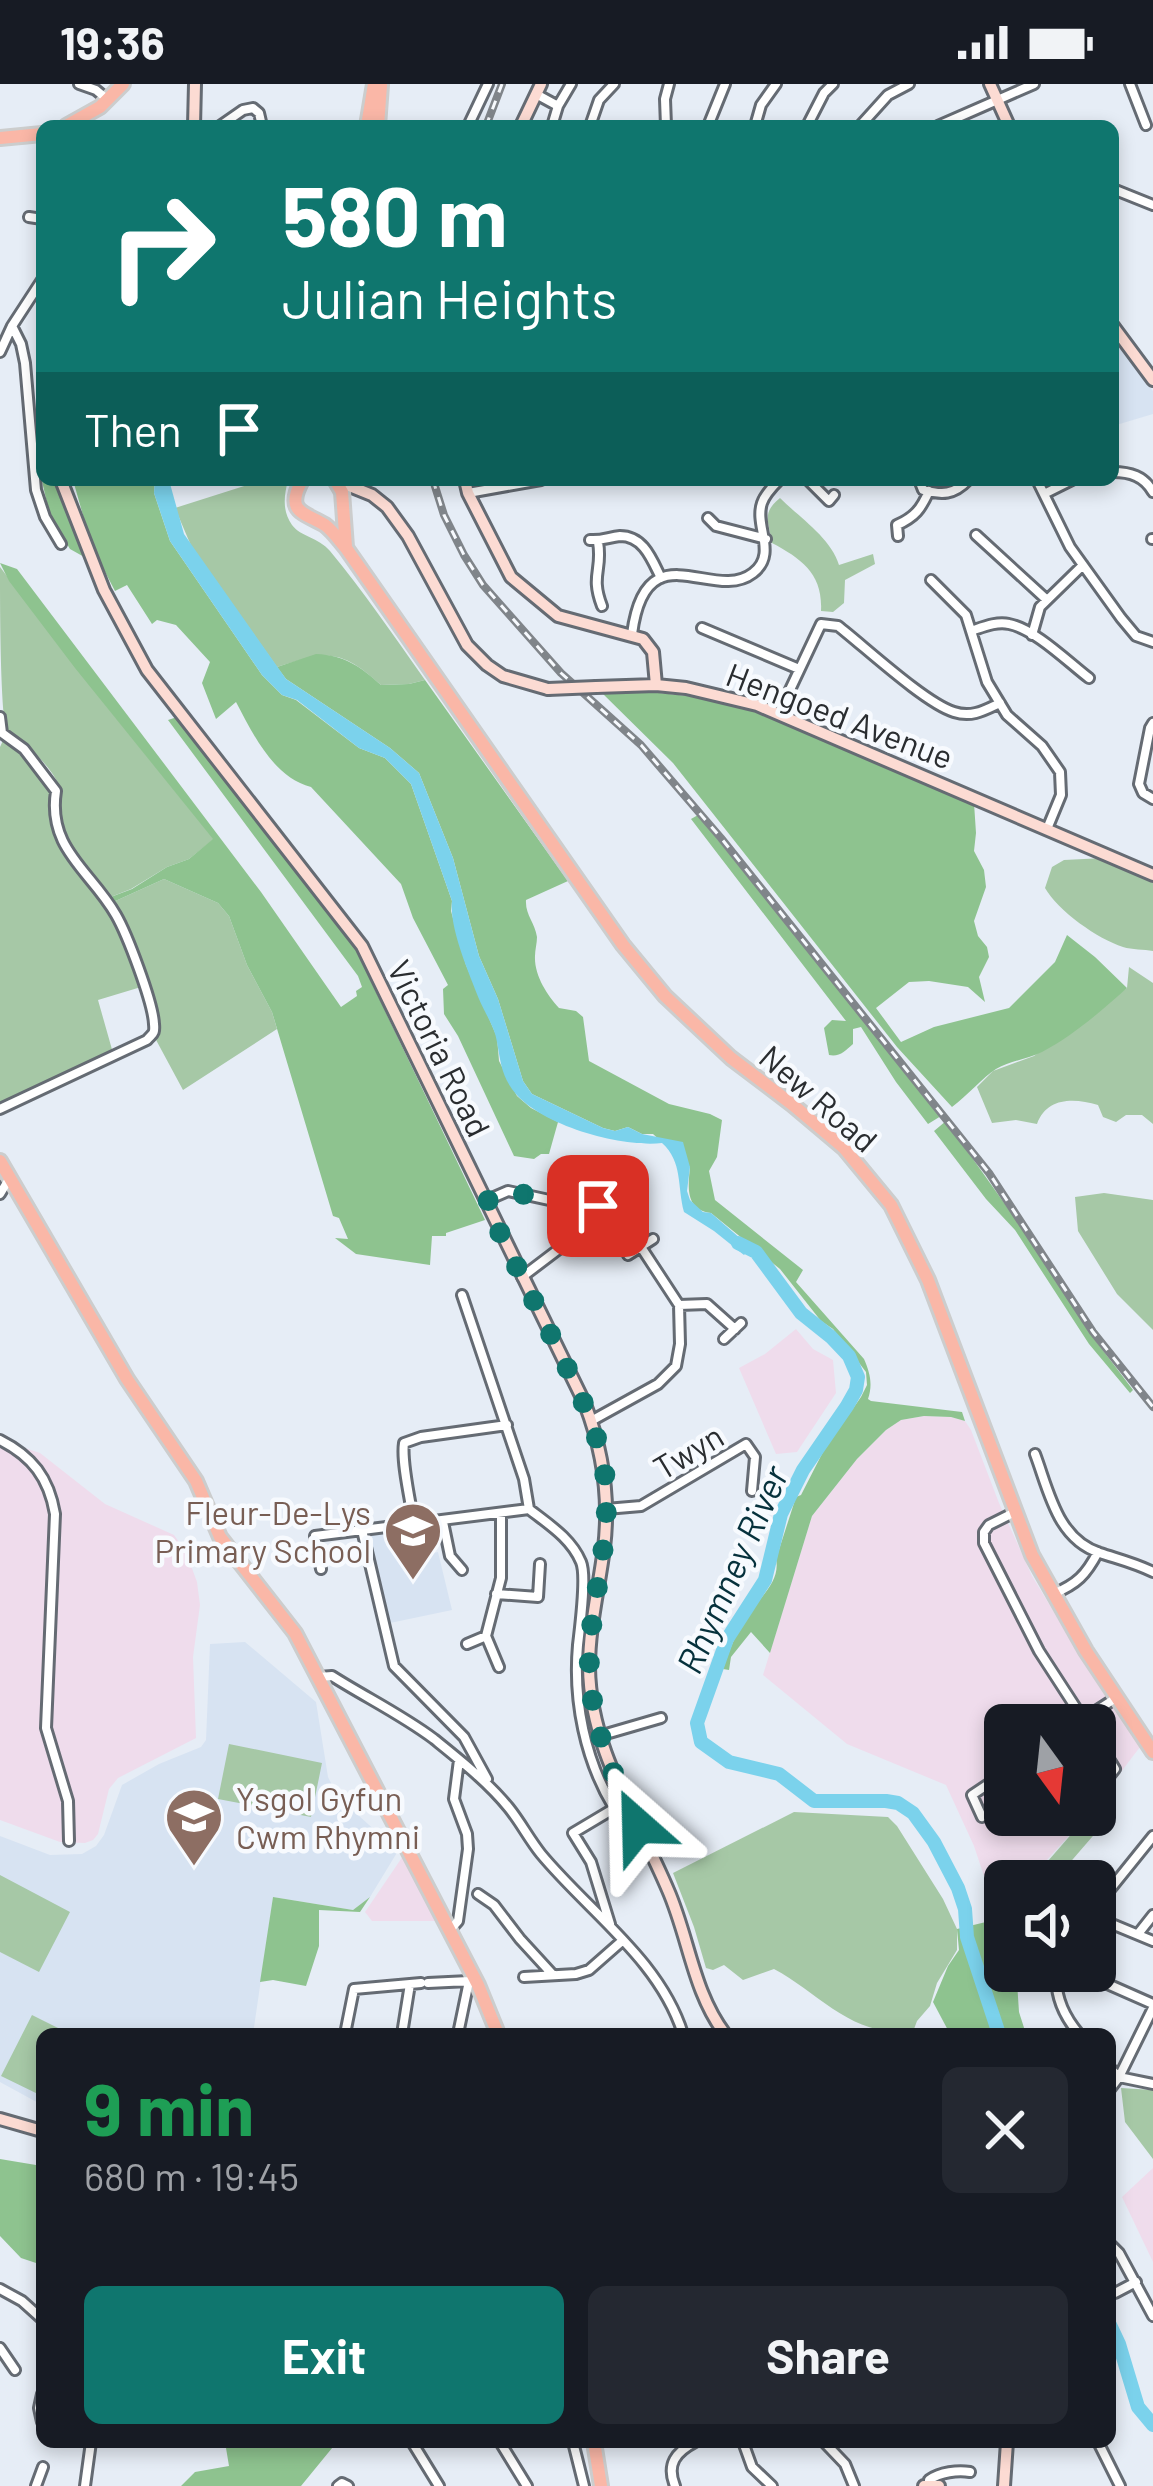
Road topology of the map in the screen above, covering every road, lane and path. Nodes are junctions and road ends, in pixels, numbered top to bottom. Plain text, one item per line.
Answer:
1 (79, 84) edge
2 (123, 84) edge
3 (195, 84) edge
4 (377, 84) edge
5 (488, 84) edge
6 (571, 84) edge
7 (614, 84) edge
8 (669, 84) edge
9 (725, 84) edge
10 (776, 84) edge
11 (833, 84) edge
12 (909, 84) edge
13 (990, 84) edge
14 (1034, 84) edge
15 (1130, 84) edge
16 (539, 89) edge
17 (108, 100) junction
18 (998, 100) junction
19 (558, 106) junction
20 (79, 120) edge
21 (194, 120) edge
22 (229, 120) edge
23 (261, 120) edge
24 (369, 120) edge
25 (378, 120) edge
26 (471, 120) edge
27 (524, 120) edge
28 (554, 120) edge
29 (592, 120) edge
30 (666, 120) edge
31 (710, 120) edge
32 (757, 120) edge
33 (810, 120) edge
34 (865, 120) edge
35 (952, 120) edge
36 (1006, 120) edge
37 (1145, 125) dead end
38 (36, 135) edge
39 (0, 138) edge
40 (1119, 191) edge
41 (1152, 205) edge
42 (1146, 216) dead end
43 (29, 217) dead end
44 (36, 218) edge
45 (36, 289) edge
46 (12, 326) junction
47 (1119, 334) edge
48 (0, 352) edge
49 (1153, 380) edge
50 (1119, 472) edge
51 (63, 486) edge
52 (300, 486) edge
53 (338, 486) edge
54 (350, 486) edge
55 (775, 486) edge
56 (814, 486) edge
57 (921, 486) edge
58 (963, 486) edge
59 (1039, 486) edge
60 (1060, 486) edge
61 (467, 487) edge
62 (929, 491) junction
63 (1153, 492) edge
64 (1044, 494) junction
65 (372, 495) junction
66 (834, 495) dead end
67 (342, 504) junction
68 (708, 518) dead end
69 (317, 521) junction
70 (976, 535) dead end
71 (898, 536) dead end
72 (766, 539) junction
73 (61, 544) dead end
74 (346, 548) junction
75 (1083, 565) junction
76 (661, 578) junction
77 (931, 580) dead end
78 (1047, 601) junction
79 (602, 606) dead end
80 (702, 628) dead end
81 (971, 631) junction
82 (632, 634) junction
83 (1032, 634) junction
84 (1153, 642) edge
85 (800, 669) junction
86 (1089, 678) dead end
87 (656, 685) junction
88 (1000, 703) junction
89 (779, 713) junction
90 (0, 716) edge
91 (1153, 723) edge
92 (1153, 799) edge
93 (1047, 829) junction
94 (1149, 871) edge
95 (0, 1109) edge
96 (0, 1161) edge
97 (10, 1178) junction
98 (0, 1194) edge
99 (485, 1202) junction
100 (598, 1206) dead end
101 (570, 1211) dead end
102 (653, 1239) dead end
103 (641, 1247) junction
104 (628, 1255) dead end
105 (522, 1277) junction
106 (462, 1295) dead end
107 (680, 1305) junction
108 (724, 1339) dead end
109 (592, 1421) junction
110 (507, 1425) junction
111 (0, 1440) edge
112 (1035, 1454) dead end
113 (752, 1491) dead end
114 (529, 1509) junction
115 (606, 1509) junction
116 (1015, 1512) junction
117 (501, 1514) junction
118 (443, 1522) junction
119 (414, 1524) junction
120 (362, 1530) junction
121 (1098, 1552) junction
122 (540, 1564) dead end
123 (583, 1565) junction
124 (321, 1569) dead end
125 (462, 1570) dead end
126 (601, 1570) junction
127 (1153, 1572) edge
128 (582, 1580) junction
129 (496, 1594) junction
130 (1052, 1594) junction
131 (595, 1607) junction
132 (486, 1636) junction
133 (466, 1644) dead end
134 (499, 1667) dead end
135 (319, 1677) junction
136 (1118, 1697) junction
137 (1071, 1704) edge
138 (1108, 1704) edge
139 (662, 1718) dead end
140 (599, 1736) junction
141 (1153, 1752) edge
142 (459, 1760) junction
143 (487, 1779) dead end
144 (984, 1787) edge
145 (620, 1805) junction
146 (982, 1816) dead end
147 (1153, 1836) edge
148 (69, 1841) dead end
149 (1116, 1881) edge
150 (478, 1894) dead end
151 (1153, 1916) edge
152 (1116, 1925) edge
153 (611, 1929) junction
154 (449, 1931) junction
155 (1138, 1934) junction
156 (622, 1941) junction
157 (1153, 1941) edge
158 (553, 1975) junction
159 (524, 1977) dead end
160 (472, 1980) junction
161 (420, 1983) junction
162 (1116, 1989) edge
163 (1058, 1992) edge
164 (1153, 2006) edge
165 (346, 2028) edge
166 (403, 2028) edge
167 (460, 2028) edge
168 (495, 2028) edge
169 (680, 2028) edge
170 (721, 2028) edge
171 (1073, 2028) edge
172 (1116, 2074) edge
173 (1119, 2077) junction
174 (1116, 2081) edge
175 (1153, 2084) edge
176 (0, 2119) edge
177 (36, 2129) edge
178 (1116, 2250) edge
179 (1136, 2282) junction
180 (0, 2289) edge
181 (1116, 2292) edge
182 (36, 2314) edge
183 (1153, 2317) edge
184 (0, 2348) edge
185 (15, 2370) dead end
186 (91, 2448) edge
187 (416, 2448) edge
188 (504, 2448) edge
189 (574, 2448) edge
190 (595, 2448) edge
191 (680, 2448) edge
192 (745, 2448) edge
193 (830, 2448) edge
194 (1007, 2448) edge
195 (1101, 2448) edge
196 (43, 2467) dead end
197 (970, 2472) dead end
198 (36, 2486) edge
199 (86, 2486) edge
200 (338, 2486) edge
201 (348, 2486) edge
202 (439, 2486) edge
203 (527, 2486) edge
204 (584, 2486) edge
205 (601, 2486) edge
206 (675, 2486) edge
207 (772, 2486) edge
208 (854, 2486) edge
209 (926, 2486) edge
210 (938, 2486) edge
211 (1004, 2486) edge
212 (1120, 2486) edge

1 - 17 street
2 - 17 main road
3 - 21 main road
4 - 24 main road
4 - 25 main road
5 - 26 street
6 - 19 street
7 - 29 street
8 - 30 street
9 - 31 street
10 - 32 street
11 - 33 street
12 - 34 street
13 - 18 main road
14 - 18 street
15 - 37 street
16 - 19 street
16 - 27 main road
17 - 20 main road
18 - 35 street
18 - 36 main road
19 - 28 street
22 - 23 street
38 - 39 main road
40 - 41 street
41 - 42 street
43 - 44 street
45 - 46 street
46 - 48 street
46 - 73 street
47 - 49 main road
50 - 63 street
51 - 99 main road, Victoria Road
52 - 69 main road
53 - 67 main road, New Road
54 - 65 main road, Hengoed Avenue
55 - 72 street
56 - 66 street
57 - 62 street
58 - 62 street
59 - 64 street
60 - 64 street
61 - 82 main road
62 - 71 street
64 - 75 street
65 - 67 main road
65 - 87 main road, Hengoed Avenue, bridge
67 - 69 main road
67 - 74 main road, New Road
68 - 72 street
69 - 74 main road, New Road
70 - 78 street
72 - 76 street
74 - 116 main road, New Road
75 - 78 street
75 - 84 street
76 - 79 street
76 - 82 street
77 - 81 street
78 - 83 street
80 - 85 street
81 - 83 street
81 - 88 street
82 - 87 main road
83 - 86 street
85 - 88 street
85 - 89 street
87 - 89 main road, Hengoed Avenue
88 - 93 street
89 - 93 main road, Hengoed Avenue
90 - 95 street
91 - 92 street
93 - 94 main road, Hengoed Avenue
96 - 97 main road
97 - 98 street
97 - 135 main road
99 - 100 street
99 - 105 main road, Victoria Road
101 - 105 street
102 - 103 street
103 - 104 street
103 - 107 street
105 - 109 main road, Victoria Road
106 - 110 street
107 - 108 street
107 - 109 street
109 - 115 main road, Victoria Road
110 - 114 street
110 - 119 street
111 - 148 street
112 - 121 street
113 - 115 street, Twyn
114 - 117 street
114 - 123 street
115 - 126 main road, Victoria Road
116 - 130 main road, New Road
116 - 137 street
117 - 118 street
117 - 129 street
118 - 119 street
118 - 125 street
119 - 120 street
120 - 124 street
120 - 143 street
121 - 127 street
121 - 130 street
122 - 129 street
123 - 126 street
123 - 128 street
126 - 131 main road, Victoria Road
128 - 131 street
128 - 145 street
129 - 132 street
130 - 136 main road, New Road
131 - 140 main road, Victoria Road
132 - 133 street
132 - 134 street
135 - 142 street
135 - 154 main road
136 - 138 street
136 - 141 main road, New Road
139 - 140 street
140 - 145 main road, Victoria Road
142 - 153 street
142 - 154 street
144 - 146 street
145 - 153 street
145 - 170 main road, Victoria Road
147 - 149 street
150 - 158 street
151 - 155 street
152 - 155 street
153 - 156 street
154 - 160 main road
155 - 157 street
156 - 158 street
156 - 169 street
158 - 159 street
160 - 161 street
160 - 167 street
160 - 168 main road
161 - 165 street
161 - 166 street
162 - 164 street
163 - 171 street
164 - 173 street
172 - 173 street
173 - 174 street
173 - 175 street
176 - 177 main road
178 - 179 street
179 - 181 street
179 - 183 street
180 - 182 street
184 - 185 street
186 - 199 street
187 - 202 street
188 - 203 street
189 - 204 street
190 - 205 main road
191 - 206 street
192 - 207 street
193 - 208 street
194 - 211 main road
195 - 212 street
196 - 198 street
197 - 209 street
200 - 201 street
209 - 210 main road

